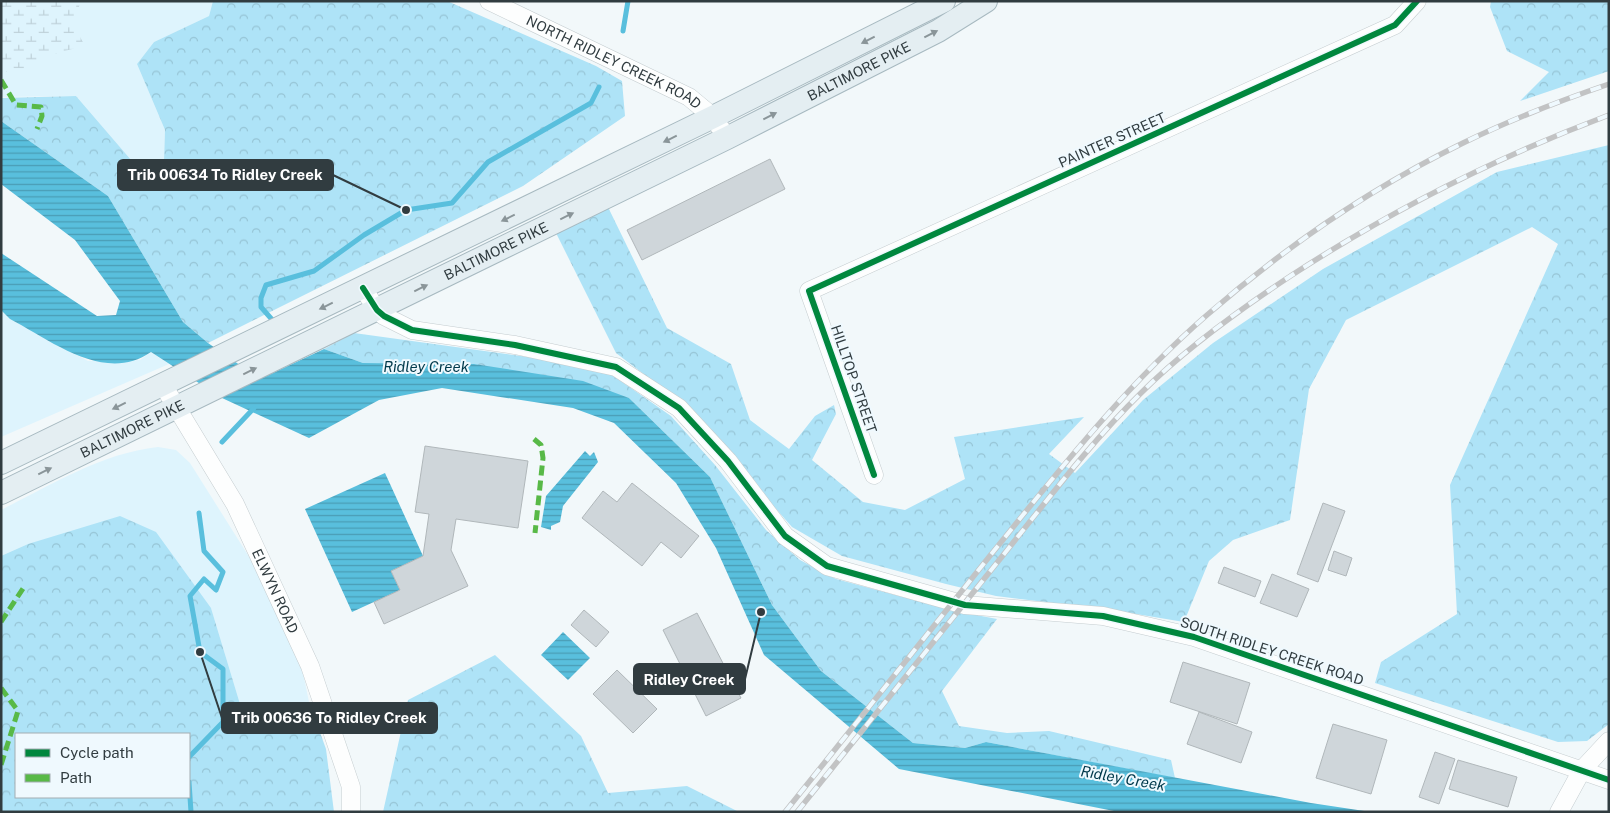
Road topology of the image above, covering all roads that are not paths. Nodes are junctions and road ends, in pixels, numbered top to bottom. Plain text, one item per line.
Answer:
1 (489, 1) edge
2 (944, 1) edge
3 (986, 1) edge
4 (1417, 1) edge
5 (714, 117) junction
6 (727, 138) junction
7 (363, 288) junction
8 (809, 291) joint
9 (377, 310) junction
10 (173, 380) junction
11 (177, 407) junction
12 (1, 463) edge
13 (874, 475) dead end
14 (1, 493) edge
15 (1609, 741) edge
16 (1582, 770) junction
17 (1609, 780) edge
18 (351, 787) junction
19 (1560, 809) edge
20 (351, 812) edge
21 (361, 812) edge

1 - 5 street, NORTH RIDLEY CREEK ROAD
2 -> 5 main road, BALTIMORE PIKE
6 -> 3 main road, BALTIMORE PIKE
4 - 8 street, PAINTER STREET
5 - 6 street, NORTH RIDLEY CREEK ROAD
5 -> 7 main road, BALTIMORE PIKE
9 -> 6 main road, BALTIMORE PIKE
7 - 9 street, SOUTH RIDLEY CREEK ROAD
7 -> 10 main road, BALTIMORE PIKE
8 - 13 street, HILLTOP STREET
11 -> 9 main road, BALTIMORE PIKE
9 - 16 street, SOUTH RIDLEY CREEK ROAD
10 - 11 street, ELWYN ROAD
10 -> 12 main road, BALTIMORE PIKE
14 -> 11 main road, BALTIMORE PIKE
11 - 18 street, ELWYN ROAD
15 - 16 street
16 - 17 street, SOUTH RIDLEY CREEK ROAD
16 - 19 street
18 - 20 street, ELWYN ROAD
18 - 21 street

